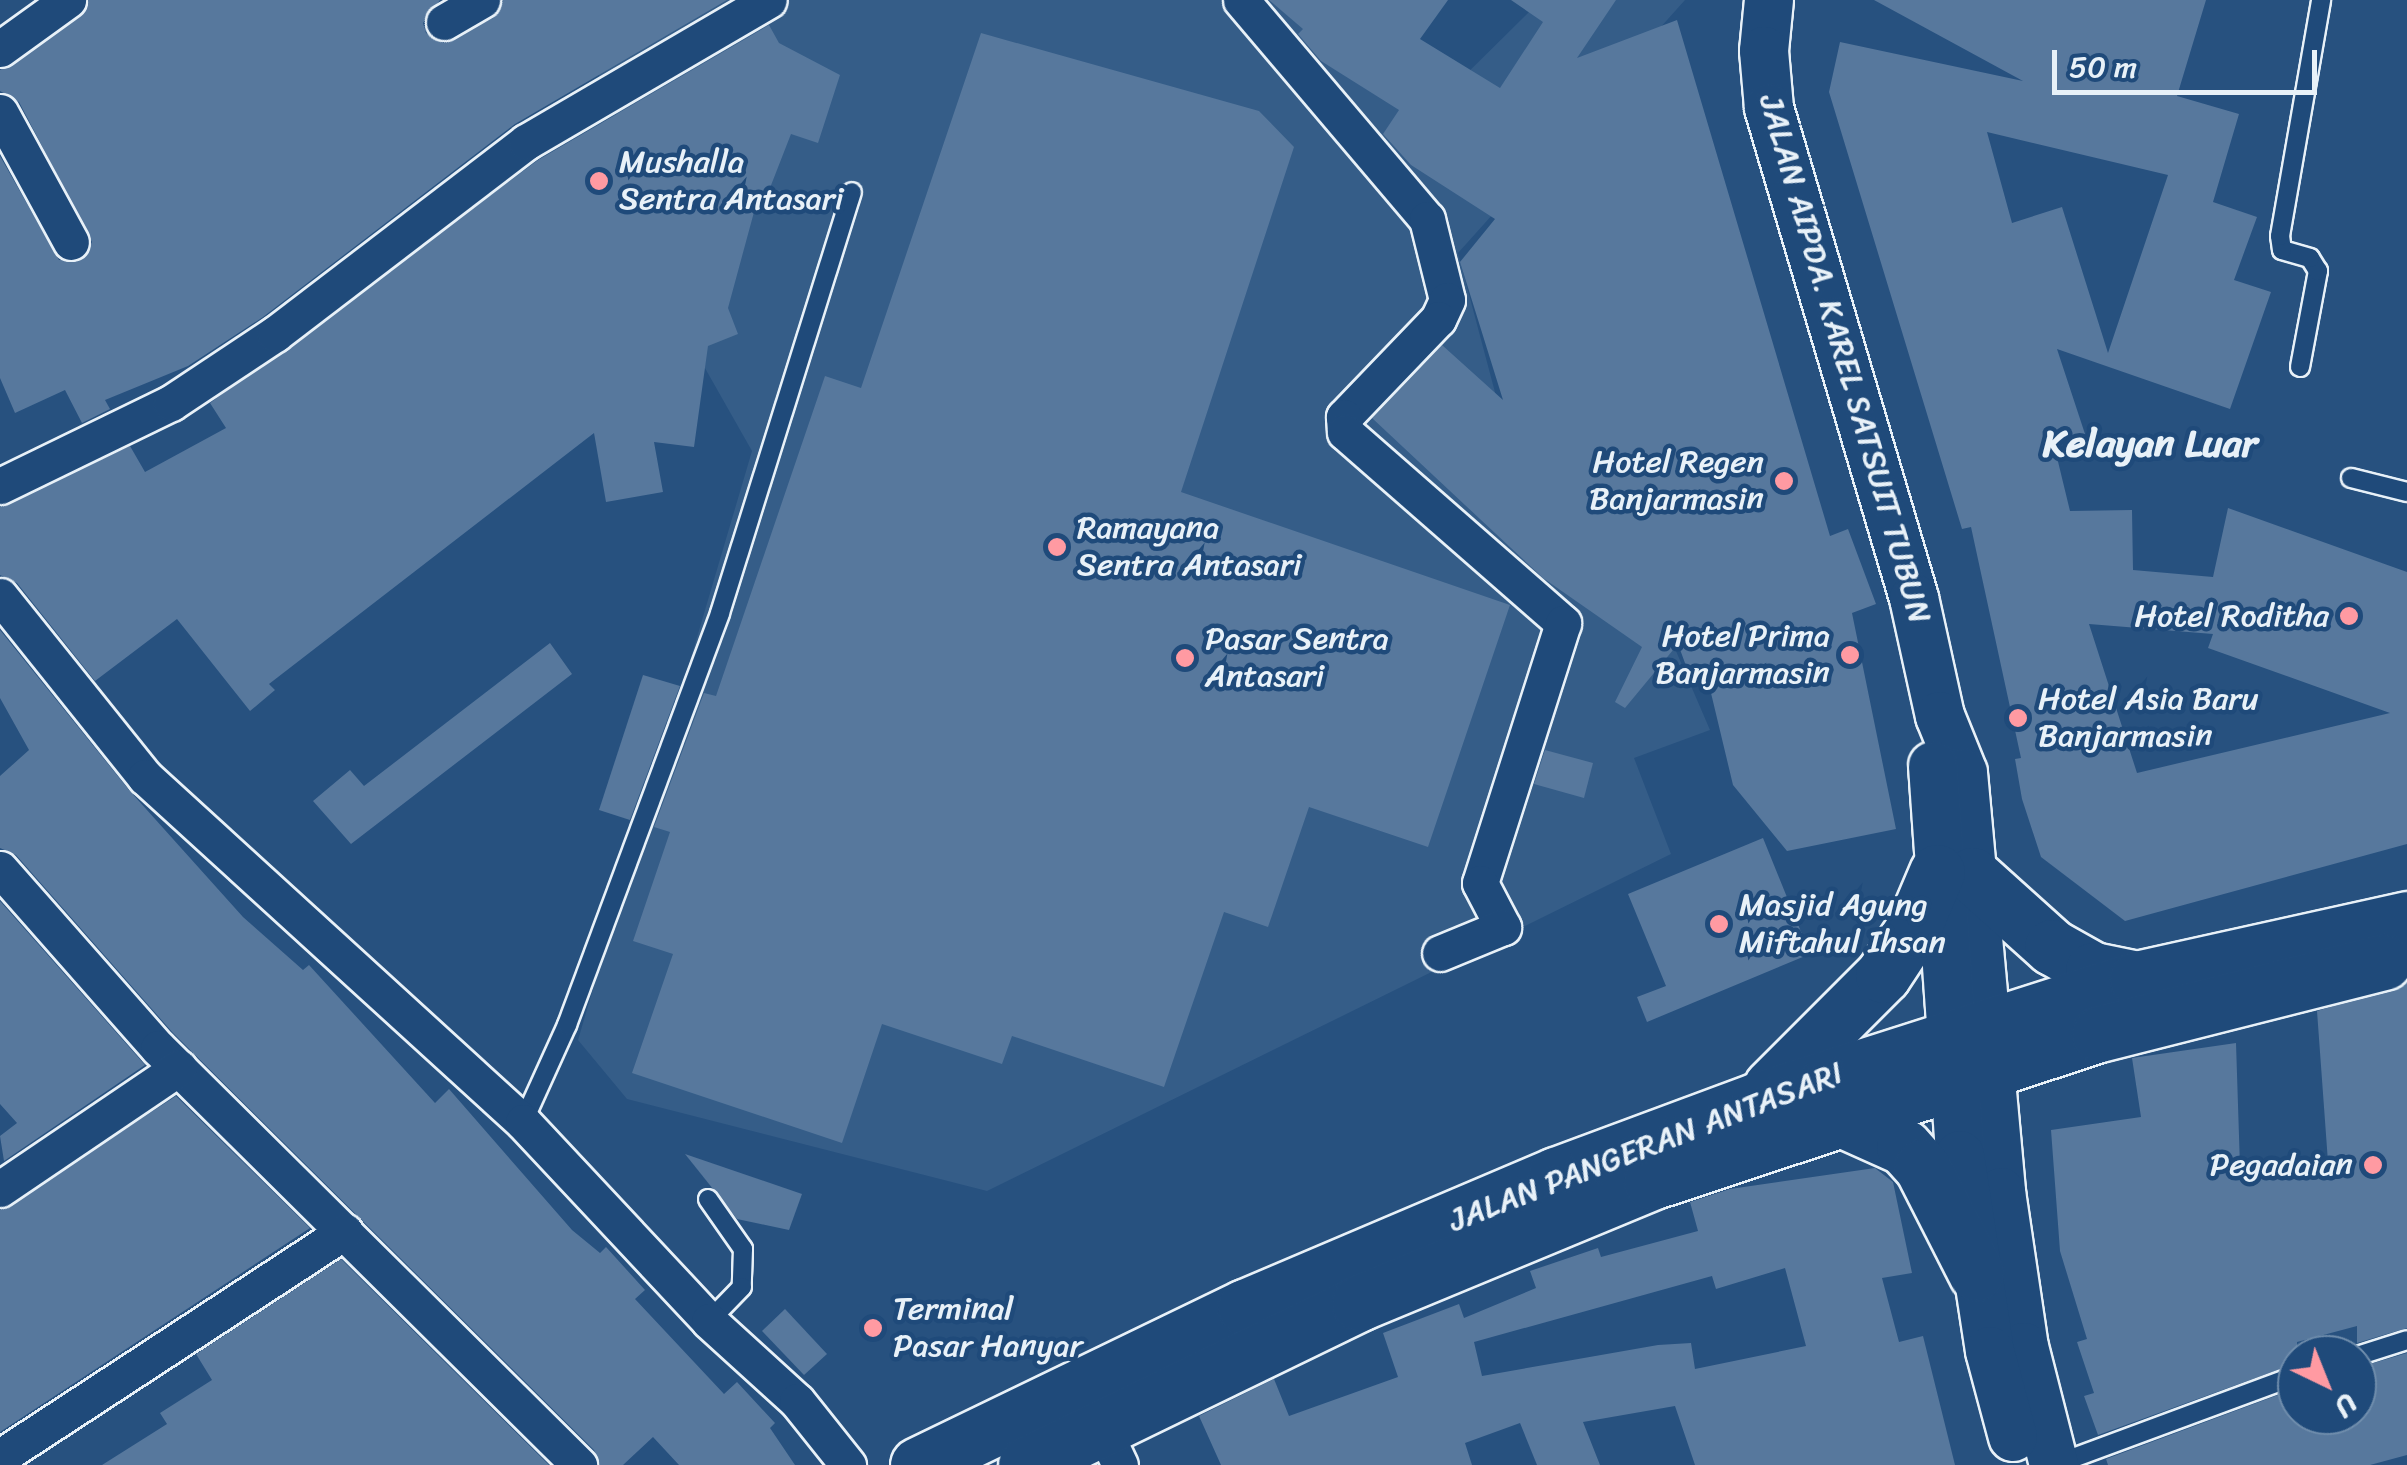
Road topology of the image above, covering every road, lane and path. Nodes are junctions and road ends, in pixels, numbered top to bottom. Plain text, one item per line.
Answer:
1 (68, 0) edge
2 (482, 0) edge
3 (769, 0) edge
4 (1241, 0) edge
5 (1769, 0) edge
6 (2321, 0) edge
7 (444, 22) dead end
8 (0, 49) edge
9 (0, 112) edge
10 (852, 192) dead end
11 (71, 242) dead end
12 (2300, 367) dead end
13 (2351, 478) dead end
14 (0, 486) edge
15 (2407, 492) edge
16 (0, 596) edge
17 (0, 869) edge
18 (1954, 874) junction
19 (2407, 919) edge
20 (1440, 953) dead end
21 (2407, 957) edge
22 (2137, 979) junction
23 (1970, 1053) junction
24 (179, 1068) junction
25 (1758, 1100) junction
26 (1841, 1119) junction
27 (522, 1122) junction
28 (0, 1189) edge
29 (708, 1199) dead end
30 (345, 1232) junction
31 (1976, 1274) junction
32 (709, 1322) junction
33 (2407, 1340) edge
34 (2377, 1350) edge
35 (2277, 1382) edge
36 (1111, 1446) edge
37 (0, 1458) edge
38 (579, 1465) edge
39 (848, 1465) edge
40 (918, 1465) edge
41 (1026, 1465) edge
42 (2020, 1465) edge
43 (2054, 1465) edge

1 - 8 street
2 - 7 street
3 - 14 street
4 - 20 street
5 - 18 main road, JALAN AIPDA. KAREL SATSUIT TUBUN
6 - 12 lane
9 - 11 street
10 - 27 lane
13 - 15 lane
16 - 27 street
17 - 24 street
18 - 22 highway
18 - 23 main road, JALAN AIPDA. KAREL SATSUIT TUBUN
18 - 25 highway
19 - 22 highway, JALAN PANGERAN ANTASARI
21 - 23 highway, JALAN PANGERAN ANTASARI
22 - 23 highway, JALAN PANGERAN ANTASARI
23 - 25 highway, JALAN PANGERAN ANTASARI
23 - 26 highway, JALAN PANGERAN ANTASARI
23 - 31 main road
23 - 43 main road
24 - 28 street
24 - 30 street
25 - 40 highway, JALAN PANGERAN ANTASARI
26 - 31 highway
26 - 36 highway, JALAN PANGERAN ANTASARI
27 - 32 street
29 - 32 lane
30 - 37 street
30 - 38 street
31 - 42 main road
32 - 39 street
33 - 34 lane
35 - 43 lane
36 - 41 highway, JALAN PANGERAN ANTASARI

